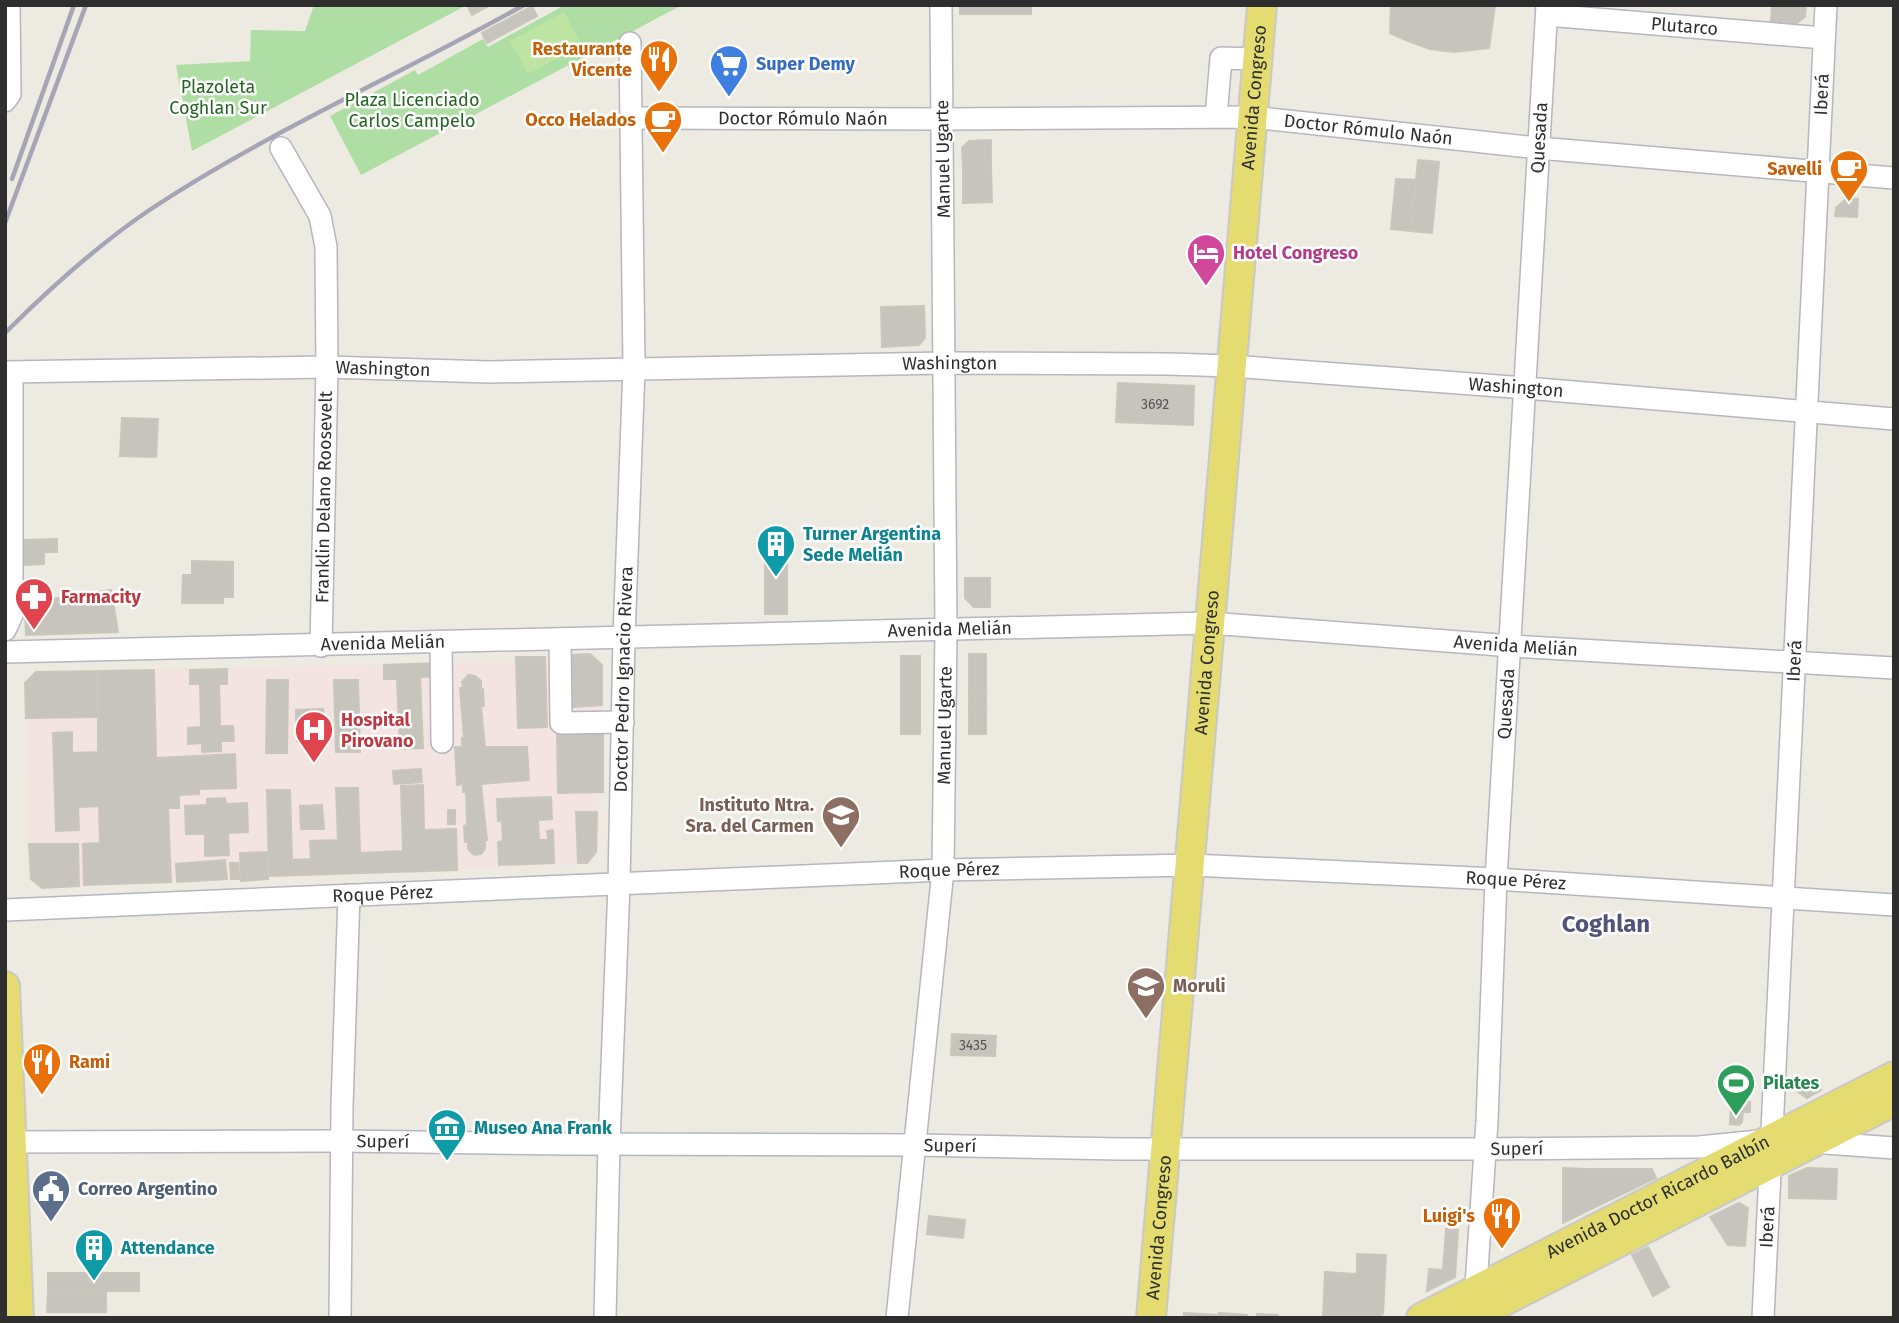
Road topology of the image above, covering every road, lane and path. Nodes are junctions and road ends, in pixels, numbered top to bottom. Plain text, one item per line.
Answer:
1 (9, 5) edge
2 (941, 5) edge
3 (1262, 5) edge
4 (1826, 5) edge
5 (1547, 10) edge
6 (1824, 38) junction
7 (630, 43) dead end
8 (1257, 59) junction
9 (5, 101) edge
10 (1216, 117) junction
11 (1252, 117) junction
12 (631, 118) junction
13 (943, 119) junction
14 (281, 148) dead end
15 (1538, 148) junction
16 (1817, 171) junction
17 (1894, 178) edge
18 (944, 363) junction
19 (1231, 366) junction
20 (327, 367) junction
21 (634, 368) junction
22 (9, 372) edge
23 (1526, 388) junction
24 (1806, 412) junction
25 (1894, 419) edge
26 (1210, 623) junction
27 (5, 630) edge
28 (946, 630) junction
29 (624, 638) junction
30 (560, 639) junction
31 (441, 643) junction
32 (321, 646) junction
33 (1511, 646) junction
34 (5, 652) edge
35 (1794, 662) junction
36 (1894, 668) edge
37 (622, 722) junction
38 (442, 742) dead end
39 (1192, 865) junction
40 (943, 870) junction
41 (1496, 879) junction
42 (619, 884) junction
43 (349, 895) junction
44 (1785, 897) junction
45 (1894, 905) edge
46 (5, 910) edge
47 (5, 986) edge
48 (1894, 1076) edge
49 (1894, 1101) edge
50 (342, 1141) junction
51 (1811, 1141) junction
52 (9, 1142) edge
53 (609, 1144) junction
54 (916, 1144) junction
55 (1166, 1147) junction
56 (1894, 1148) edge
57 (1484, 1150) junction
58 (1772, 1151) junction
59 (12, 1287) edge
60 (1474, 1310) edge
61 (19, 1318) edge
62 (340, 1318) edge
63 (605, 1318) edge
64 (898, 1318) edge
65 (1151, 1318) edge
66 (1421, 1318) edge
67 (1763, 1318) edge

1 - 9 street
2 - 13 street, Manuel Ugarte
3 - 8 main road, Avenida Congreso
4 - 6 street, Iberá
5 - 6 street, Plutarco
5 - 15 street, Quesada
6 - 16 street, Iberá
7 - 12 street, Doctor Pedro Ignacio Rivera
8 - 10 street
8 - 11 main road, Avenida Congreso
10 - 11 street, Doctor Rómulo Naón
10 - 13 street, Doctor Rómulo Naón
11 - 15 street, Doctor Rómulo Naón
11 - 19 main road, Avenida Congreso
12 - 13 street, Doctor Rómulo Naón
12 - 21 street, Doctor Pedro Ignacio Rivera
13 - 18 street, Manuel Ugarte
14 - 20 street, Franklin Delano Roosevelt
15 - 16 street, Doctor Rómulo Naón
15 - 23 street, Quesada
16 - 17 street, Doctor Rómulo Naón
16 - 24 street, Iberá
18 - 19 street, Washington
18 - 21 street, Washington
18 - 28 street, Manuel Ugarte
19 - 23 street, Washington
19 - 26 main road, Avenida Congreso
20 - 21 street, Washington
20 - 22 street, Washington
20 - 32 street, Franklin Delano Roosevelt
21 - 29 street, Doctor Pedro Ignacio Rivera
22 - 27 street
23 - 24 street, Washington
23 - 33 street, Quesada
24 - 25 street, Washington
24 - 35 street, Iberá
26 - 28 street, Avenida Melián
26 - 33 street, Avenida Melián
26 - 39 main road, Avenida Congreso
28 - 29 street, Avenida Melián
28 - 40 street, Manuel Ugarte
29 - 30 street, Avenida Melián
29 - 37 street, Doctor Pedro Ignacio Rivera
30 - 31 street, Avenida Melián
30 - 37 street
31 - 32 street, Avenida Melián
31 - 38 street
32 - 34 street, Avenida Melián
33 - 35 street, Avenida Melián
33 - 41 street, Quesada
35 - 36 street, Avenida Melián
35 - 44 street, Iberá
37 - 42 street, Doctor Pedro Ignacio Rivera
39 - 40 street, Roque Pérez
39 - 41 street, Roque Pérez
39 - 55 main road, Avenida Congreso
40 - 42 street, Roque Pérez
40 - 54 street, Manuel Ugarte
41 - 44 street, Roque Pérez
41 - 57 street, Quesada
42 - 43 street, Roque Pérez
42 - 53 street, Doctor Pedro Ignacio Rivera
43 - 46 street, Roque Pérez
43 - 50 street
44 - 45 street, Roque Pérez
44 - 58 street, Iberá
47 - 52 main road
48 - 58 main road, Avenida Doctor Ricardo Balbín
49 - 51 main road, Avenida Doctor Ricardo Balbín
50 - 52 street, Superí
50 - 53 street, Superí
50 - 62 street
51 - 56 street
51 - 58 main road, Avenida Doctor Ricardo Balbín
52 - 59 main road
53 - 54 street, Superí
53 - 63 street, Doctor Pedro Ignacio Rivera
54 - 55 street, Superí
54 - 64 street, Manuel Ugarte
55 - 57 street, Superí
55 - 65 main road, Avenida Congreso
57 - 58 street, Superí
57 - 60 street, Quesada
58 - 60 main road, Avenida Doctor Ricardo Balbín
58 - 67 street, Iberá
59 - 61 main road
60 - 66 main road, Avenida Doctor Ricardo Balbín

